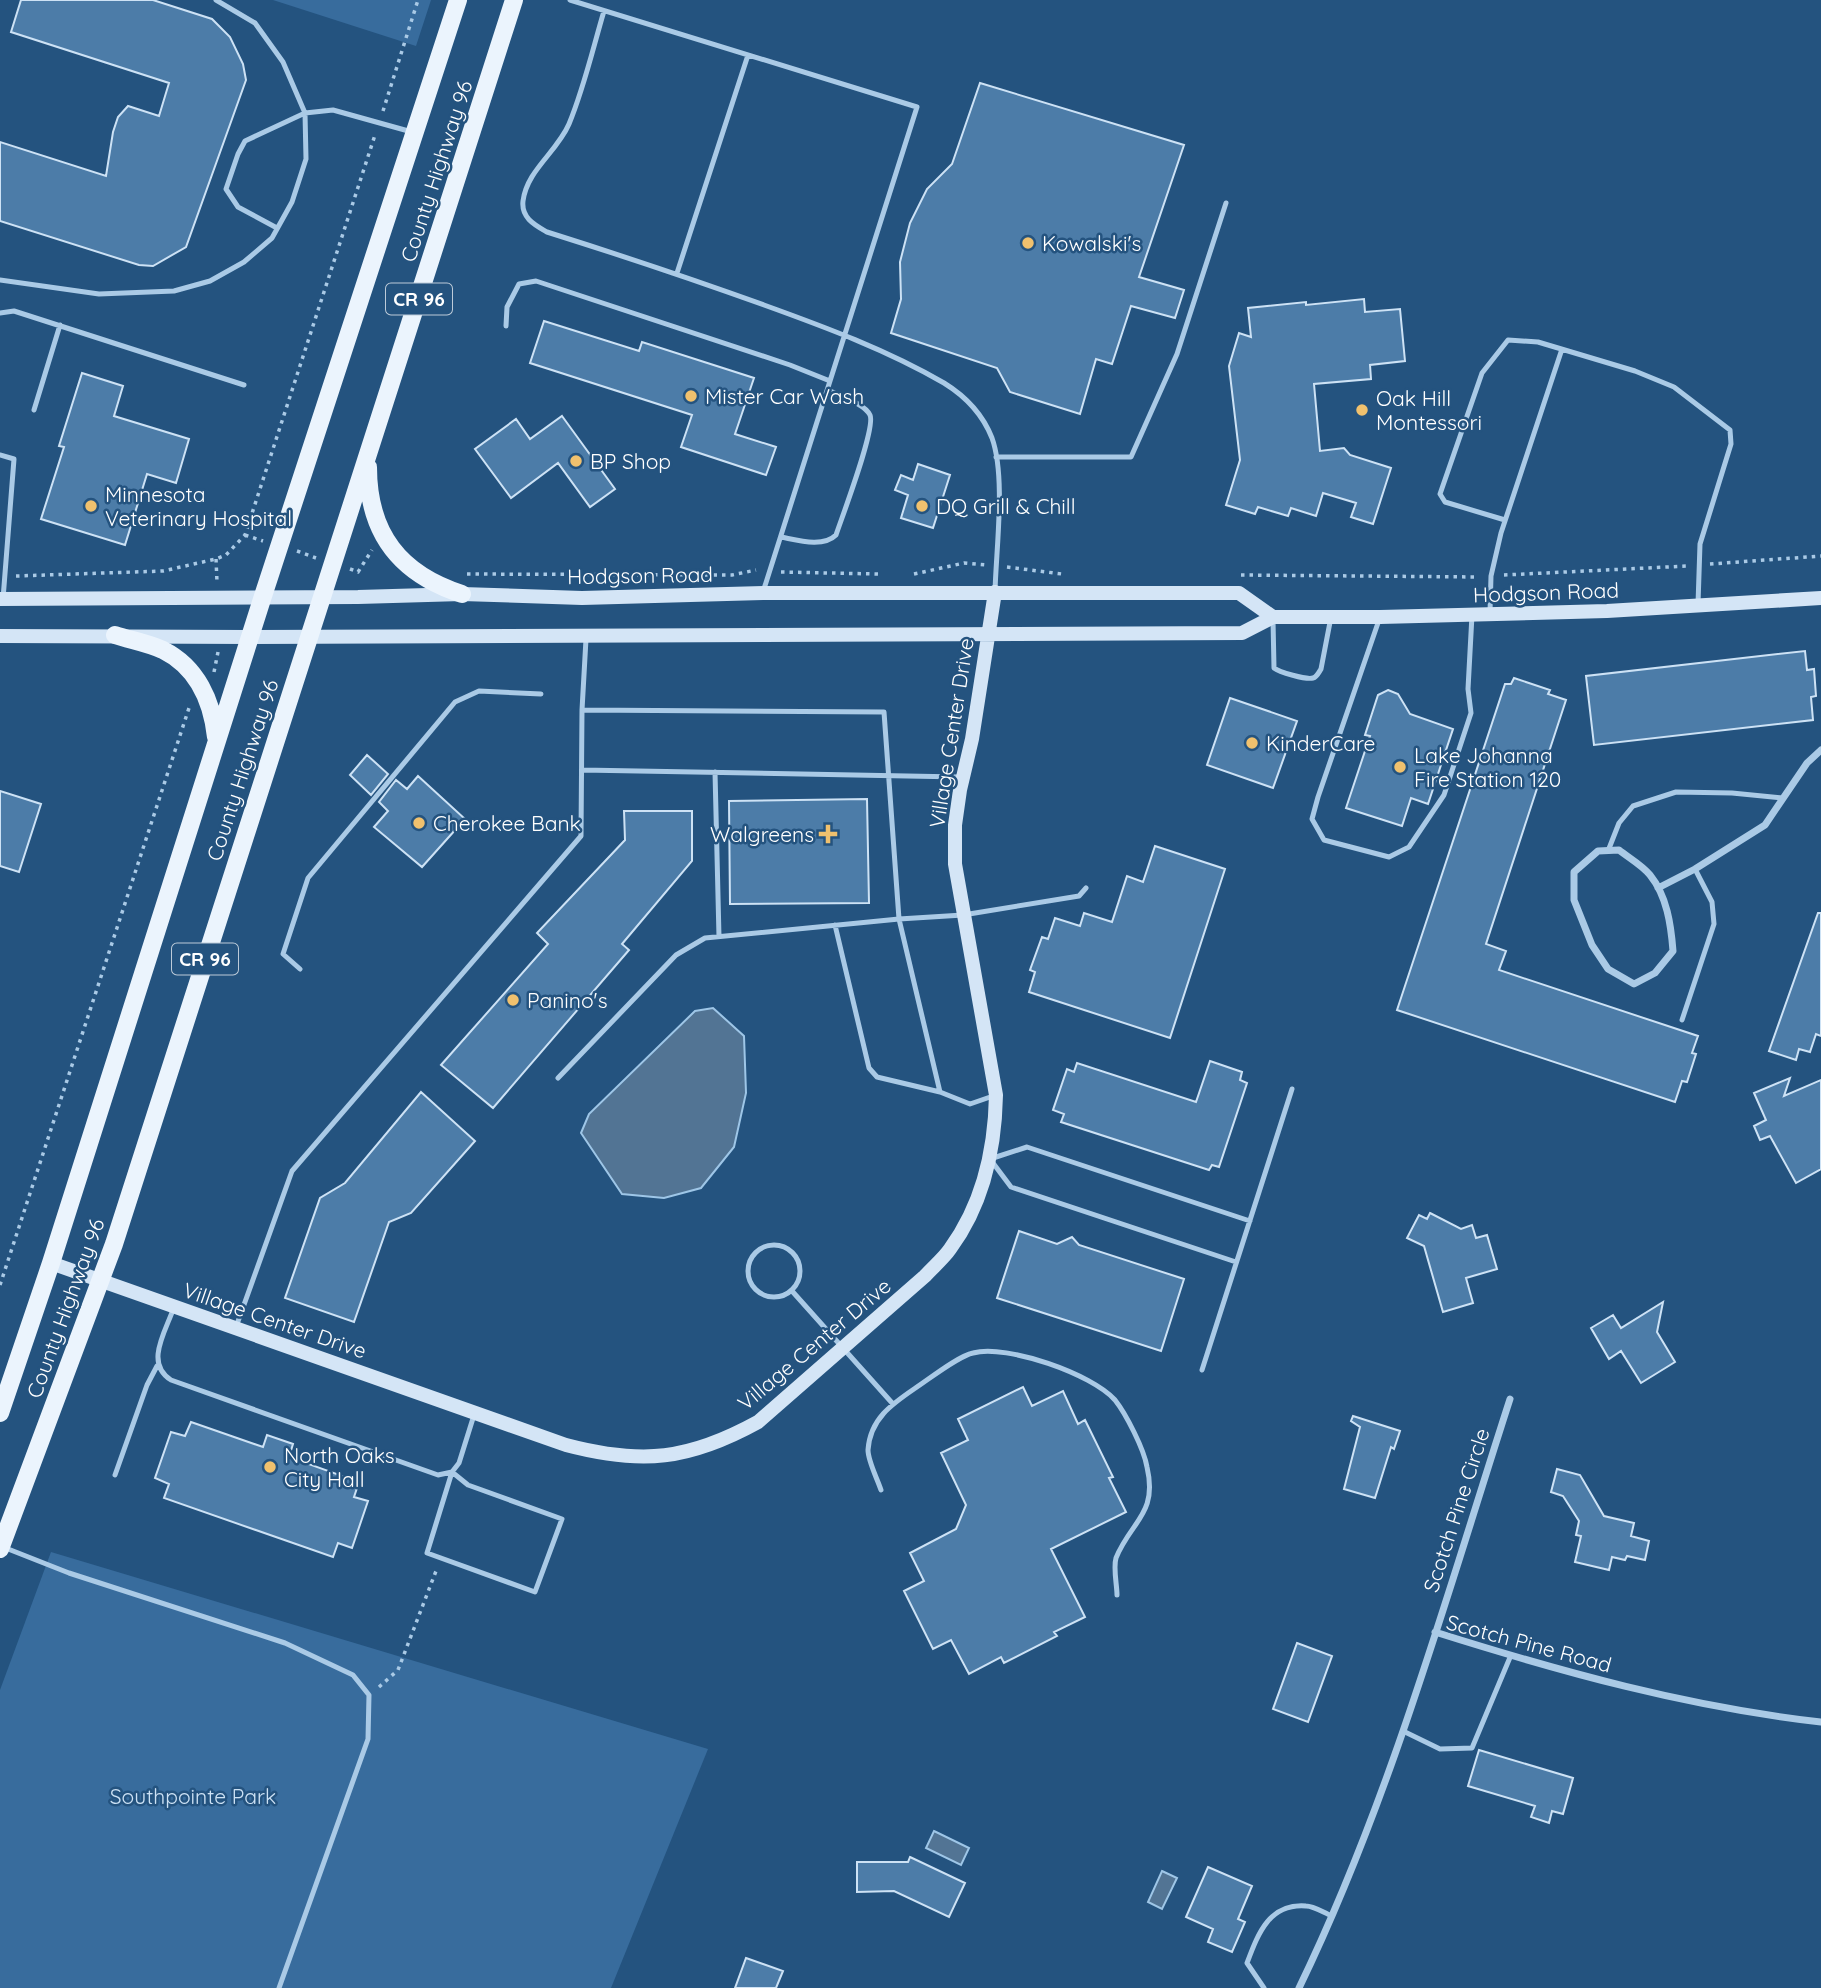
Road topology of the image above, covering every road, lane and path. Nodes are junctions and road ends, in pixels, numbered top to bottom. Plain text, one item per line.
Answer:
1 (216, 0) edge
2 (418, 0) edge
3 (458, 0) edge
4 (514, 0) edge
5 (570, 0) edge
6 (604, 11) junction
7 (748, 55) junction
8 (305, 113) junction
9 (379, 122) junction
10 (415, 133) junction
11 (1226, 203) dead end
12 (277, 228) junction
13 (677, 273) junction
14 (0, 280) edge
15 (0, 313) edge
16 (60, 325) junction
17 (506, 326) dead end
18 (846, 334) junction
19 (1562, 349) junction
20 (830, 381) junction
21 (244, 385) dead end
22 (828, 390) junction
23 (34, 410) dead end
24 (0, 455) edge
25 (368, 456) junction
26 (996, 457) junction
27 (1505, 520) junction
28 (245, 535) junction
29 (781, 537) junction
30 (280, 546) junction
31 (374, 546) dead end
32 (1821, 556) edge
33 (333, 563) junction
34 (964, 563) dead end
35 (1714, 564) dead end
36 (1679, 566) dead end
37 (753, 570) dead end
38 (1038, 570) dead end
39 (789, 572) dead end
40 (459, 573) dead end
41 (885, 574) dead end
42 (912, 574) dead end
43 (1074, 574) dead end
44 (1241, 575) dead end
45 (1502, 576) dead end
46 (5, 577) junction
47 (1478, 577) dead end
48 (995, 592) junction
49 (763, 593) junction
50 (462, 594) junction
51 (263, 596) junction
52 (321, 598) junction
53 (1821, 598) edge
54 (2, 599) edge
55 (1698, 607) junction
56 (1489, 614) junction
57 (1472, 615) junction
58 (1273, 617) junction
59 (1331, 617) junction
60 (1380, 617) junction
61 (989, 634) junction
62 (115, 635) junction
63 (586, 635) junction
64 (0, 636) edge
65 (309, 636) junction
66 (251, 637) junction
67 (218, 651) dead end
68 (214, 672) dead end
69 (541, 694) dead end
70 (187, 699) dead end
71 (582, 710) junction
72 (217, 745) junction
73 (1821, 750) edge
74 (582, 770) junction
75 (715, 772) junction
76 (888, 774) junction
77 (963, 777) junction
78 (1782, 798) junction
79 (1608, 851) junction
80 (1695, 869) junction
81 (1086, 888) dead end
82 (1658, 888) junction
83 (963, 915) junction
84 (899, 919) junction
85 (835, 925) junction
86 (719, 937) junction
87 (300, 969) dead end
88 (1682, 1020) dead end
89 (558, 1078) dead end
90 (1292, 1089) dead end
91 (940, 1092) junction
92 (996, 1095) junction
93 (990, 1159) junction
94 (1250, 1220) junction
95 (1236, 1262) junction
96 (51, 1263) junction
97 (101, 1282) junction
98 (0, 1285) edge
99 (792, 1291) junction
100 (174, 1307) junction
101 (235, 1329) junction
102 (844, 1348) junction
103 (157, 1366) junction
104 (1202, 1370) dead end
105 (1510, 1399) dead end
106 (893, 1404) junction
107 (0, 1413) edge
108 (474, 1413) junction
109 (452, 1472) junction
110 (115, 1475) dead end
111 (881, 1490) dead end
112 (1, 1548) edge
113 (441, 1559) junction
114 (1117, 1595) dead end
115 (1435, 1632) junction
116 (1511, 1656) junction
117 (369, 1695) junction
118 (1821, 1722) edge
119 (1403, 1731) junction
120 (1332, 1916) junction
121 (279, 1988) edge
122 (1264, 1988) edge
123 (1299, 1988) edge

1 - 8 lane
2 - 9 path
3 - 10 main road, County Highway 96 / CR 96
4 - 25 main road, County Highway 96 / CR 96
5 - 6 lane
6 - 7 lane
6 - 13 lane
7 - 13 lane
7 - 18 lane
8 - 9 lane
8 - 12 lane
8 - 12 lane
9 - 10 lane
9 - 28 path
10 - 30 main road, County Highway 96 / CR 96
11 - 26 lane
12 - 14 lane
13 - 18 lane
15 - 16 lane
16 - 21 lane
16 - 23 lane
17 - 20 lane
18 - 20 lane
18 - 26 lane
19 - 27 lane
19 - 27 lane
19 - 55 lane
20 - 22 lane
22 - 29 lane
22 - 29 lane
24 - 46 lane
25 - 33 main road, County Highway 96 / CR 96
25 - 50 main road
26 - 48 lane
27 - 56 lane
28 - 30 path
28 - 46 path
29 - 49 lane
30 - 33 path
30 - 51 main road, County Highway 96 / CR 96
31 - 33 path
32 - 35 path
33 - 52 main road, County Highway 96 / CR 96
34 - 42 path
36 - 45 path
37 - 40 path
38 - 43 path
39 - 41 path
44 - 47 path
46 - 54 lane
48 - 49 main road, Hodgson Road
48 - 58 main road, Hodgson Road
48 - 61 main road, Village Center Drive
49 - 50 main road, Hodgson Road
50 - 52 main road, Hodgson Road
51 - 52 main road, Hodgson Road
51 - 54 main road, Hodgson Road
51 - 66 main road, County Highway 96 / CR 96
52 - 65 main road, County Highway 96 / CR 96
53 - 55 main road, Hodgson Road
55 - 56 main road, Hodgson Road
56 - 57 main road, Hodgson Road
57 - 60 main road, Hodgson Road
57 - 60 lane
58 - 59 main road, Hodgson Road
58 - 59 lane
58 - 61 main road, Hodgson Road
59 - 60 main road, Hodgson Road
61 - 63 main road, Hodgson Road
61 - 77 main road, Village Center Drive
62 - 64 main road, Hodgson Road
62 - 66 main road, Hodgson Road
62 - 72 main road
63 - 65 main road, Hodgson Road
63 - 71 lane
65 - 66 main road, Hodgson Road
65 - 97 main road, County Highway 96 / CR 96
66 - 72 main road, County Highway 96 / CR 96
67 - 68 path
69 - 87 lane
70 - 98 path
71 - 74 lane
71 - 76 lane
72 - 96 main road, County Highway 96 / CR 96
73 - 78 street
74 - 75 lane
74 - 101 lane
75 - 76 lane
75 - 86 lane
76 - 77 lane
76 - 84 lane
77 - 83 main road, Village Center Drive
78 - 79 lane
78 - 80 street
79 - 82 street
79 - 82 street
80 - 82 street
80 - 88 lane
81 - 83 lane
83 - 84 lane
83 - 92 main road, Village Center Drive
84 - 85 lane
84 - 91 lane
85 - 86 lane
85 - 91 lane
86 - 89 lane
90 - 94 lane
91 - 92 lane
92 - 93 main road, Village Center Drive
93 - 94 lane
93 - 95 lane
93 - 102 main road, Village Center Drive
94 - 95 lane
95 - 104 lane
96 - 97 main road, Village Center Drive
96 - 107 main road, County Highway 96 / CR 96
97 - 100 main road, Village Center Drive
97 - 112 main road, County Highway 96 / CR 96
99 - 99 lane
99 - 102 lane
100 - 101 main road, Village Center Drive
100 - 103 lane
101 - 108 main road, Village Center Drive
102 - 106 lane
102 - 108 main road, Village Center Drive
103 - 109 lane
103 - 110 lane
105 - 115 street, Scotch Pine Circle
106 - 111 lane
106 - 114 lane
108 - 109 lane
109 - 113 lane
109 - 113 lane
112 - 117 lane
113 - 117 path
115 - 116 street, Scotch Pine Road
115 - 119 street, Scotch Pine Road
116 - 118 street, Scotch Pine Road
116 - 119 lane
117 - 121 lane
119 - 120 street, Scotch Pine Road
120 - 122 lane
120 - 123 street, Scotch Pine Road

